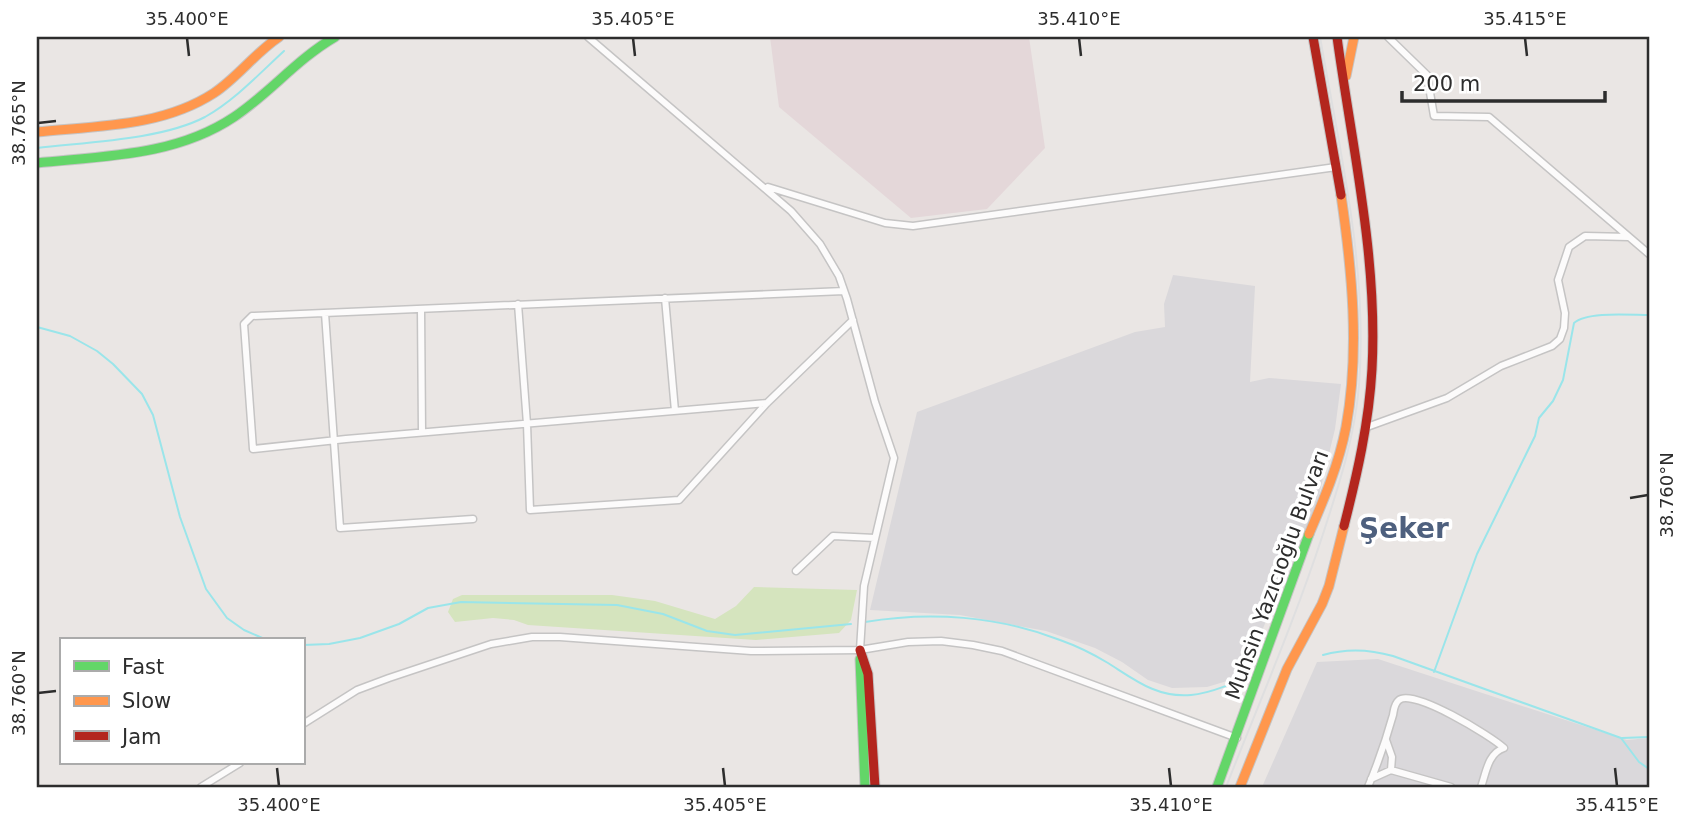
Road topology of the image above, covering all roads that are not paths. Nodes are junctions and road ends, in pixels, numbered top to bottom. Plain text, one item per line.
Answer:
1 (279, 37) edge
2 (335, 37) edge
3 (588, 37) edge
4 (1313, 37) edge
5 (1337, 37) edge
6 (1354, 37) edge
7 (1388, 37) edge
8 (1343, 86) junction
9 (37, 132) edge
10 (37, 163) edge
11 (1336, 166) junction
12 (763, 186) junction
13 (1629, 237) junction
14 (1649, 254) edge
15 (844, 291) junction
16 (665, 298) junction
17 (517, 304) junction
18 (421, 309) junction
19 (325, 313) junction
20 (853, 320) junction
21 (767, 403) junction
22 (675, 411) junction
23 (527, 424) junction
24 (1365, 428) junction
25 (422, 432) junction
26 (333, 440) junction
27 (473, 519) dead end
28 (876, 538) junction
29 (796, 571) dead end
30 (860, 650) junction
31 (304, 723) edge
32 (1237, 738) junction
33 (1386, 740) junction
34 (238, 764) edge
35 (1391, 769) junction
36 (1371, 779) junction
37 (201, 787) edge
38 (865, 787) edge
39 (874, 787) edge
40 (1217, 787) edge
41 (1240, 787) edge
42 (1368, 787) edge
43 (1451, 787) edge
44 (1481, 787) edge

1 - 9 main road
2 - 10 main road
3 - 12 street
4 - 11 main road, Muhsin Yazıcıoğlu Bulvarı
5 - 8 main road, Muhsin Yazıcıoğlu Bulvarı
6 - 8 main road
7 - 13 street
8 - 24 main road, Muhsin Yazıcıoğlu Bulvarı
11 - 12 street
11 - 32 main road, Muhsin Yazıcıoğlu Bulvarı
12 - 15 street
13 - 14 street
13 - 24 street
15 - 16 street
15 - 20 street
16 - 17 street
16 - 22 street
17 - 18 street
17 - 23 street
18 - 19 street
18 - 25 street
19 - 26 street
19 - 26 street
20 - 21 street
20 - 28 street
21 - 22 street
21 - 23 street
22 - 23 street
23 - 25 street
24 - 41 main road, Muhsin Yazıcıoğlu Bulvarı
25 - 26 street
26 - 27 street
28 - 29 street
28 - 30 street
30 - 31 street
30 - 32 street
30 - 38 main road
30 - 39 main road
32 - 40 main road, Muhsin Yazıcıoğlu Bulvarı
33 - 35 street
33 - 36 street
33 - 44 street
34 - 37 street
35 - 36 street
35 - 43 street
36 - 42 street

